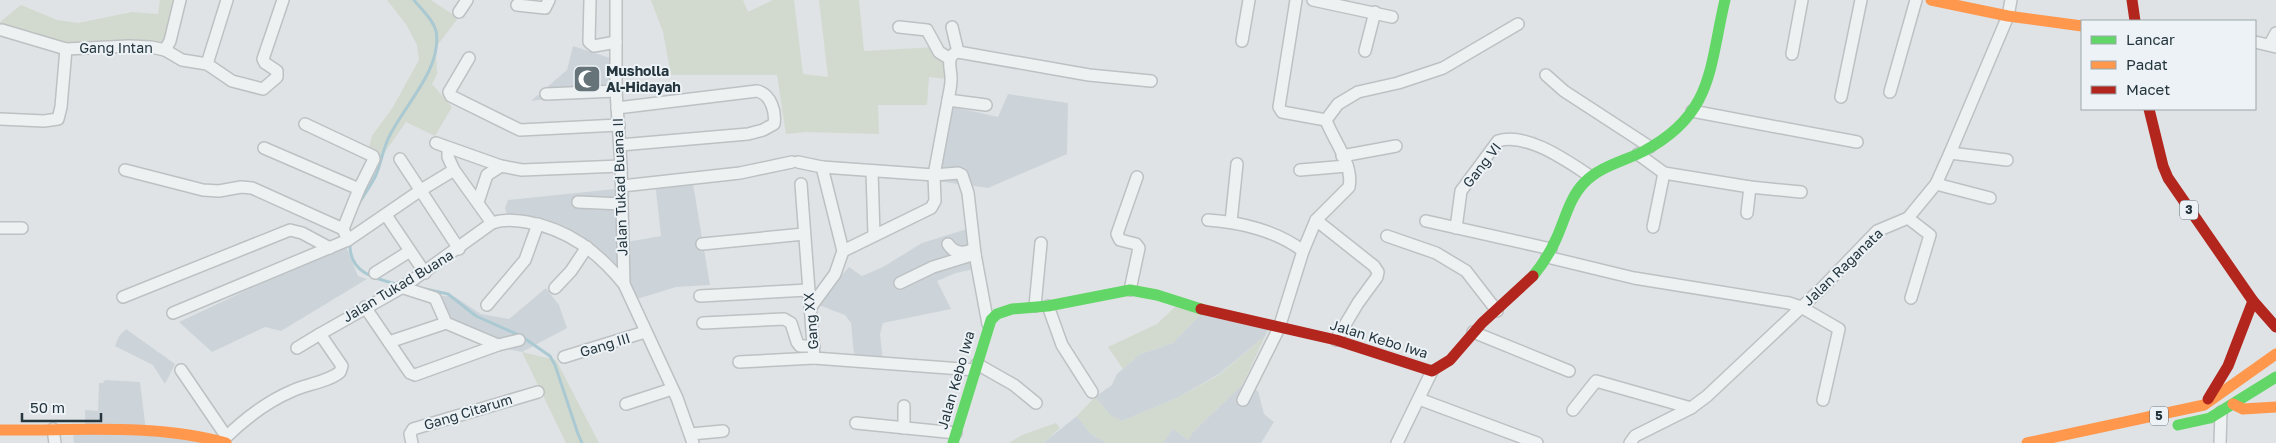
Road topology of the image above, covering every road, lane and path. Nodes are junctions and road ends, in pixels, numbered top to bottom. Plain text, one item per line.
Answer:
1 (180, 0) edge
2 (228, 0) edge
3 (282, 0) edge
4 (467, 0) edge
5 (549, 0) edge
6 (590, 0) edge
7 (616, 0) edge
8 (1249, 0) edge
9 (1296, 0) edge
10 (1313, 0) edge
11 (1725, 0) edge
12 (1802, 0) edge
13 (1861, 0) edge
14 (1916, 0) edge
15 (1931, 0) edge
16 (2011, 0) edge
17 (2132, 0) edge
18 (517, 5) dead end
19 (459, 12) dead end
20 (1375, 12) junction
21 (2008, 16) junction
22 (1392, 17) dead end
23 (2136, 20) edge
24 (1518, 24) dead end
25 (2081, 26) edge
26 (899, 27) dead end
27 (952, 27) dead end
28 (2, 30) dead end
29 (2276, 33) edge
30 (1242, 41) dead end
31 (616, 42) junction
32 (2256, 42) edge
33 (2273, 46) edge
34 (66, 49) junction
35 (165, 50) junction
36 (1365, 51) dead end
37 (1792, 54) dead end
38 (954, 56) junction
39 (469, 58) dead end
40 (207, 64) junction
41 (1546, 75) dead end
42 (1151, 81) dead end
43 (616, 91) junction
44 (1890, 92) dead end
45 (546, 94) dead end
46 (1842, 97) dead end
47 (948, 100) junction
48 (986, 105) dead end
49 (617, 108) junction
50 (2149, 110) edge
51 (1692, 111) junction
52 (0, 119) edge
53 (1326, 120) junction
54 (305, 124) dead end
55 (619, 126) junction
56 (1857, 142) dead end
57 (436, 143) dead end
58 (620, 145) junction
59 (1396, 146) dead end
60 (1650, 147) junction
61 (264, 148) dead end
62 (448, 148) junction
63 (1950, 153) junction
64 (1638, 154) junction
65 (400, 159) dead end
66 (2007, 160) dead end
67 (1344, 161) junction
68 (1237, 164) dead end
69 (501, 166) junction
70 (621, 166) junction
71 (822, 168) junction
72 (126, 170) dead end
73 (1300, 170) dead end
74 (872, 171) junction
75 (456, 173) junction
76 (1664, 173) junction
77 (934, 175) junction
78 (1590, 176) junction
79 (1137, 177) dead end
80 (801, 184) dead end
81 (1936, 184) junction
82 (622, 186) junction
83 (1750, 187) junction
84 (359, 189) junction
85 (420, 190) junction
86 (1801, 192) dead end
87 (1990, 198) dead end
88 (478, 202) junction
89 (578, 202) dead end
90 (622, 204) junction
91 (1746, 213) dead end
92 (386, 215) junction
93 (1908, 218) junction
94 (1208, 220) dead end
95 (1316, 220) junction
96 (1426, 221) dead end
97 (1231, 222) junction
98 (492, 224) junction
99 (538, 224) junction
100 (1653, 227) dead end
101 (0, 228) edge
102 (22, 228) dead end
103 (343, 228) junction
104 (1456, 228) junction
105 (804, 234) junction
106 (874, 236) junction
107 (1387, 236) dead end
108 (350, 239) junction
109 (1041, 243) dead end
110 (702, 244) dead end
111 (948, 244) dead end
112 (587, 247) junction
113 (330, 248) junction
114 (459, 249) junction
115 (1303, 250) junction
116 (410, 251) junction
117 (844, 251) junction
118 (975, 252) junction
119 (1549, 253) junction
120 (375, 273) dead end
121 (425, 273) junction
122 (900, 283) dead end
123 (624, 284) junction
124 (404, 286) junction
125 (555, 288) dead end
126 (808, 290) junction
127 (1130, 290) junction
128 (700, 296) dead end
129 (123, 297) dead end
130 (1911, 298) dead end
131 (2253, 301) junction
132 (487, 305) dead end
133 (1035, 306) junction
134 (1048, 306) junction
135 (365, 307) junction
136 (1801, 307) junction
137 (810, 308) junction
138 (1497, 311) junction
139 (173, 313) dead end
140 (446, 323) junction
141 (703, 323) dead end
142 (988, 324) junction
143 (2276, 327) edge
144 (1279, 328) junction
145 (645, 332) junction
146 (1473, 332) junction
147 (320, 334) junction
148 (519, 340) dead end
149 (1336, 340) junction
150 (389, 342) junction
151 (498, 345) junction
152 (297, 348) dead end
153 (814, 352) junction
154 (2276, 354) edge
155 (564, 357) dead end
156 (739, 362) dead end
157 (976, 367) junction
158 (181, 370) dead end
159 (1432, 371) junction
160 (1569, 371) dead end
161 (2276, 377) edge
162 (672, 389) junction
163 (538, 392) dead end
164 (1092, 392) dead end
165 (1419, 399) junction
166 (1242, 400) dead end
167 (1823, 400) dead end
168 (1036, 403) dead end
169 (626, 404) dead end
170 (2233, 404) junction
171 (2204, 405) junction
172 (904, 406) dead end
173 (2276, 407) edge
174 (1691, 408) junction
175 (1573, 410) dead end
176 (2221, 412) junction
177 (856, 423) dead end
178 (904, 428) junction
179 (54, 429) junction
180 (2163, 429) dead end
181 (0, 430) edge
182 (724, 430) dead end
183 (692, 438) edge
184 (955, 438) edge
185 (225, 440) edge
186 (55, 443) edge
187 (412, 443) edge
188 (1397, 443) edge
189 (1537, 443) edge
190 (1630, 443) edge
191 (2026, 443) edge
192 (2220, 443) edge

1 - 35 street, Gang Intan
2 - 40 street
3 - 40 street, Gang Intan
4 - 19 street
5 - 18 street
6 - 31 street
7 - 31 street, Jalan Tukad Buana II
8 - 30 street
9 - 53 street
10 - 20 street
11 - 51 main road
12 - 37 street
13 - 46 street
14 - 44 street
15 - 21 main road
16 - 21 street, Jalan Raganata
17 - 23 main road
20 - 22 street
20 - 36 street
21 - 25 main road
21 - 63 street, Jalan Raganata
24 - 53 street
26 - 38 street
27 - 38 street
28 - 34 street, Gang Intan
29 - 33 street
31 - 43 street, Jalan Tukad Buana II
32 - 33 street
34 - 35 street, Gang Intan
34 - 52 street, Gang Intan
35 - 40 street, Gang Intan
38 - 42 street
38 - 47 street
39 - 55 street
41 - 60 street
43 - 45 street
43 - 49 street, Jalan Tukad Buana II
47 - 48 street
47 - 77 street
49 - 55 street, Jalan Tukad Buana II
49 - 58 street
50 - 131 main road, 3
51 - 56 street
51 - 60 main road
53 - 67 street
54 - 84 street
55 - 58 street, Jalan Tukad Buana II
57 - 62 street
58 - 70 street, Jalan Tukad Buana II
59 - 67 street
60 - 64 main road
61 - 84 street
62 - 69 street
62 - 75 street
63 - 66 street
63 - 81 street, Jalan Raganata
64 - 76 street
64 - 78 main road
65 - 85 street
67 - 73 street
67 - 95 street
68 - 97 street
69 - 70 street
69 - 88 street
70 - 82 street, Jalan Tukad Buana II
71 - 74 street
71 - 82 street
71 - 117 street
72 - 103 street
74 - 77 street
74 - 106 street
75 - 85 street
75 - 88 street
76 - 83 street
76 - 100 street
77 - 106 street
77 - 118 street
78 - 104 street, Gang VI
78 - 119 main road, Jalan Kebo Iwa
79 - 127 street
80 - 105 street, Gang XX
81 - 87 street
81 - 93 street, Jalan Raganata
82 - 90 street, Jalan Tukad Buana II
83 - 86 street
83 - 91 street
84 - 103 street
85 - 92 street
85 - 114 street
88 - 98 street
89 - 90 street
90 - 123 street, Jalan Tukad Buana II
92 - 108 street
92 - 116 street
93 - 130 street
93 - 136 street, Jalan Raganata
94 - 97 street
95 - 115 street
95 - 149 street
96 - 104 street
97 - 115 street
98 - 99 street, Jalan Tukad Buana
98 - 114 street, Jalan Tukad Buana
99 - 112 street, Jalan Tukad Buana
99 - 132 street
101 - 102 street
103 - 108 street
104 - 119 street
105 - 110 street
105 - 126 street, Gang XX
106 - 117 street
107 - 138 street
108 - 113 street
109 - 133 street
111 - 118 street
112 - 123 street, Jalan Tukad Buana
112 - 125 street
113 - 129 street
113 - 139 street
114 - 121 street, Jalan Tukad Buana
115 - 144 street
116 - 120 street
116 - 121 street
117 - 137 street
118 - 122 street
118 - 142 street
119 - 136 street
119 - 138 main road, Jalan Kebo Iwa
121 - 124 street, Jalan Tukad Buana
123 - 145 street, Jalan Tukad Buana
124 - 135 street, Jalan Tukad Buana
124 - 140 street
126 - 128 street
126 - 137 street, Gang XX
127 - 134 main road, Jalan Kebo Iwa
127 - 144 main road, Jalan Kebo Iwa
131 - 143 main road, 3
131 - 171 main road
133 - 134 main road, Jalan Kebo Iwa
133 - 142 main road, Jalan Kebo Iwa
134 - 164 street
135 - 147 street, Jalan Tukad Buana
135 - 150 street
136 - 167 street
136 - 174 street, Jalan Raganata
137 - 153 street, Gang XX
138 - 146 main road, Jalan Kebo Iwa
140 - 150 street
140 - 151 street
141 - 153 street
142 - 157 main road, Jalan Kebo Iwa
144 - 149 main road, Jalan Kebo Iwa
144 - 166 street
145 - 155 street, Gang III
145 - 162 street, Jalan Tukad Buana
146 - 159 main road, Jalan Kebo Iwa
146 - 160 street
147 - 152 street, Jalan Tukad Buana
147 - 185 street
148 - 151 street
149 - 159 main road, Jalan Kebo Iwa
150 - 151 street
153 - 156 street
153 - 157 street, Gang XX
154 - 171 main road, 5
157 - 168 street
157 - 184 main road, Jalan Kebo Iwa
158 - 185 street
159 - 165 street
161 - 170 main road, 5
162 - 169 street
162 - 183 street, Jalan Tukad Buana
163 - 187 street, Gang Citarum
165 - 188 street
165 - 189 street
170 - 173 main road
170 - 176 main road, 5
171 - 191 main road, 5
172 - 178 street
174 - 175 street
174 - 190 street, Jalan Raganata
176 - 180 main road, 5
176 - 192 street
177 - 178 street
178 - 184 street
179 - 181 main road
179 - 185 main road
179 - 186 street
182 - 183 street

